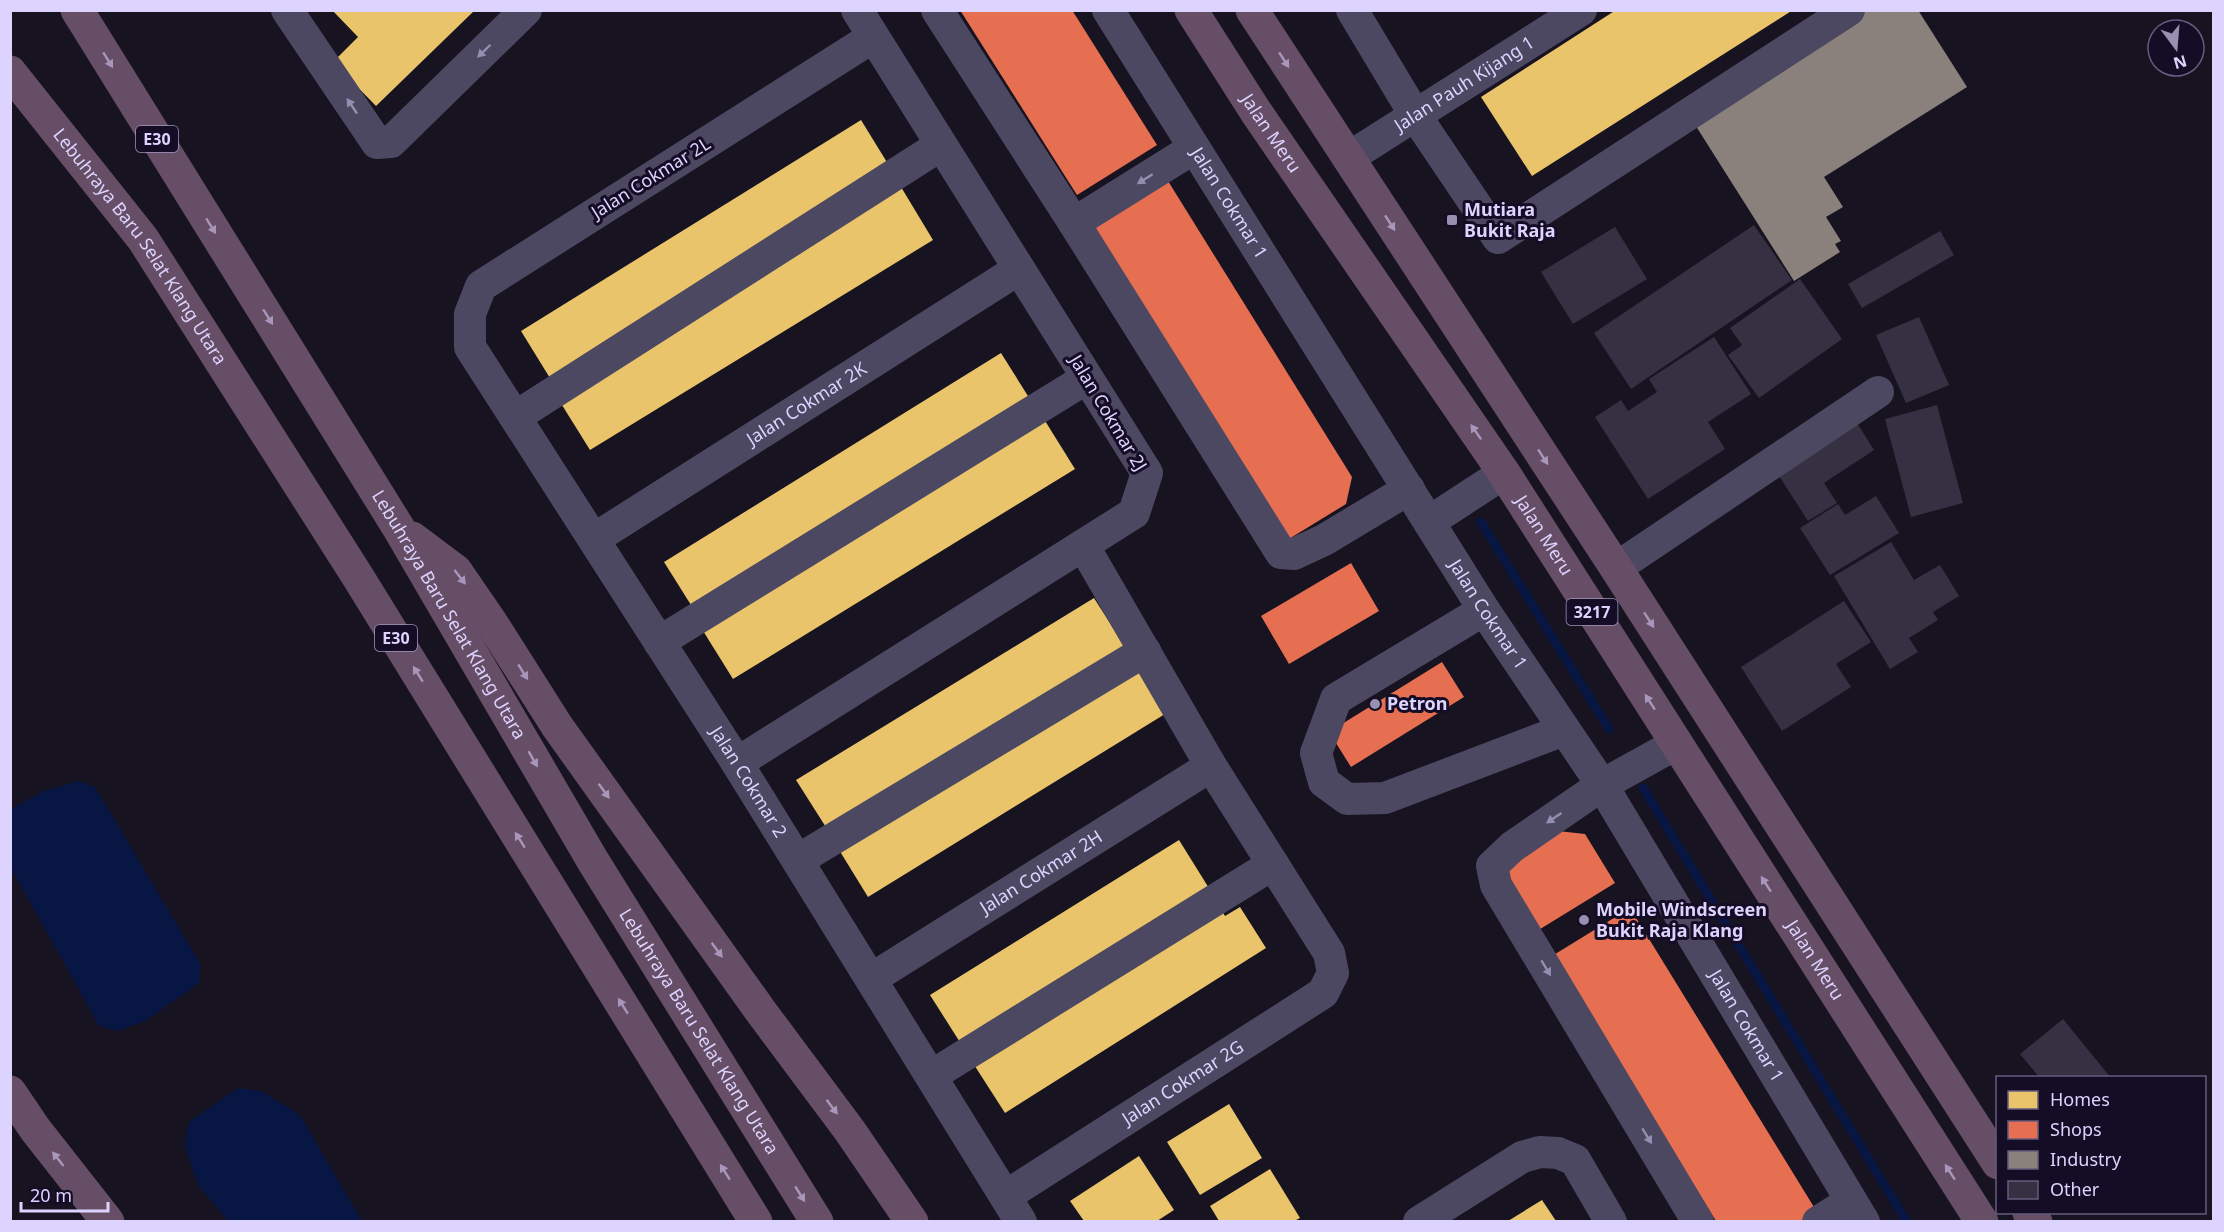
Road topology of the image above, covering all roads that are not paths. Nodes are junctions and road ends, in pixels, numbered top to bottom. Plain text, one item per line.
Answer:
1 (77, 10) edge
2 (287, 10) edge
3 (526, 10) edge
4 (857, 10) edge
5 (937, 10) edge
6 (1108, 10) edge
7 (1191, 10) edge
8 (1252, 10) edge
9 (1352, 10) edge
10 (1581, 10) edge
11 (1850, 10) edge
12 (873, 37) junction
13 (10, 72) edge
14 (1414, 115) junction
15 (941, 145) junction
16 (1194, 148) junction
17 (1347, 158) junction
18 (1074, 223) junction
19 (1019, 269) junction
20 (470, 347) joint
21 (1087, 378) junction
22 (1878, 392) dead end
23 (515, 417) junction
24 (1504, 473) junction
25 (1409, 489) junction
26 (1429, 522) junction
27 (398, 527) junction
28 (594, 540) junction
29 (1083, 545) junction
30 (1616, 568) junction
31 (1484, 610) junction
32 (659, 642) junction
33 (1145, 651) junction
34 (1564, 730) junction
35 (1676, 744) junction
36 (737, 763) junction
37 (1211, 766) junction
38 (1602, 785) junction
39 (798, 861) junction
40 (1273, 864) junction
41 (871, 979) junction
42 (931, 1076) junction
43 (10, 1092) edge
44 (1996, 1160) edge
45 (1013, 1209) edge
46 (1858, 1211) edge
47 (108, 1221) edge
48 (756, 1221) edge
49 (817, 1221) edge
50 (912, 1221) edge
51 (1419, 1221) edge
52 (1611, 1221) edge
53 (1698, 1221) edge
54 (1818, 1221) edge
55 (1982, 1221) edge

1 -> 27 highway, Lebuhraya Baru Selat Klang Utara / E30
3 -> 2 street
4 - 12 street, Jalan Cokmar 2J
5 - 18 street
6 - 16 street, Jalan Cokmar 1
24 -> 7 highway, Jalan Meru / 3217
8 -> 17 highway, 3217
9 - 14 street
10 - 14 street, Jalan Pauh Kijang 1
11 - 14 street
12 - 15 street, Jalan Cokmar 2J
12 - 20 street, Jalan Cokmar 2L
48 -> 13 highway, Lebuhraya Baru Selat Klang Utara / E30
14 - 17 street, Jalan Pauh Kijang 1
15 - 19 street, Jalan Cokmar 2J
15 - 23 street
16 -> 18 street
16 - 25 street, Jalan Cokmar 1
17 -> 30 highway, 3217
18 - 25 street
19 - 21 street, Jalan Cokmar 2J
19 - 28 street, Jalan Cokmar 2K
20 - 23 street, Jalan Cokmar 2
21 - 29 street, Jalan Cokmar 2J
21 - 32 street
22 - 30 street
23 - 28 street, Jalan Cokmar 2
24 - 26 street
35 -> 24 highway, Jalan Meru / 3217
25 - 26 street, Jalan Cokmar 1
26 - 31 street, Jalan Cokmar 1
27 -> 49 highway, Lebuhraya Baru Selat Klang Utara / E30
27 -> 50 highway
28 - 32 street, Jalan Cokmar 2
29 - 33 street
29 - 36 street, Jalan Cokmar 2J
30 -> 44 highway, 3217
31 - 34 street, Jalan Cokmar 1
31 - 34 street
32 - 36 street, Jalan Cokmar 2
33 - 37 street
33 - 39 street
34 - 38 street, Jalan Cokmar 1
35 - 38 street
55 -> 35 highway, Jalan Meru / 3217
36 - 39 street, Jalan Cokmar 2
37 - 40 street
37 - 41 street, Jalan Cokmar 2H
38 - 46 street, Jalan Cokmar 1
38 -> 53 street
39 - 41 street, Jalan Cokmar 2
40 - 42 street
40 - 45 street, Jalan Cokmar 2G
41 - 42 street, Jalan Cokmar 2
42 - 45 street, Jalan Cokmar 2
47 -> 43 highway
46 - 54 street
51 - 52 street

